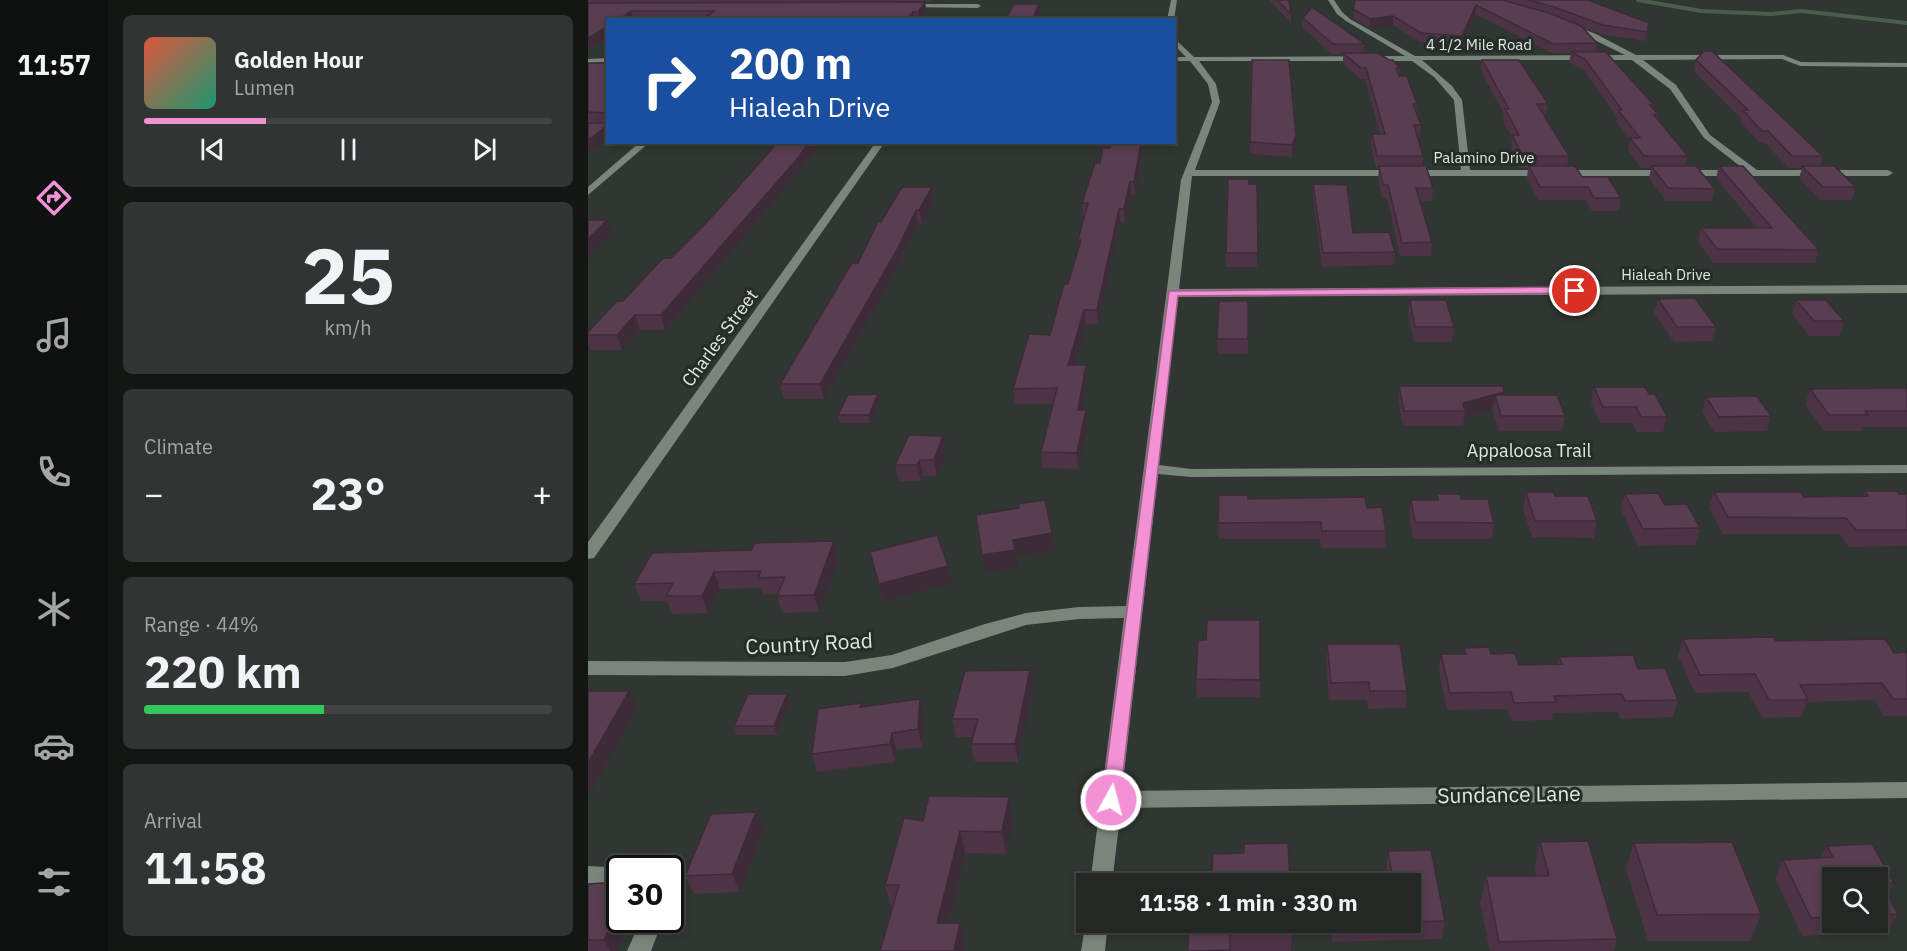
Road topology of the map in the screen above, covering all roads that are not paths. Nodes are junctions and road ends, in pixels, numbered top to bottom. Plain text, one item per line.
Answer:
1 (1174, 0) edge
2 (1331, 0) edge
3 (896, 6) edge
4 (978, 6) edge
5 (1170, 18) edge
6 (1560, 22) edge
7 (1176, 42) edge
8 (1412, 58) junction
9 (1631, 58) junction
10 (1176, 59) edge
11 (1192, 59) junction
12 (588, 60) edge
13 (606, 60) edge
14 (1907, 64) edge
15 (644, 144) edge
16 (880, 144) edge
17 (1188, 173) junction
18 (1466, 173) junction
19 (1755, 173) junction
20 (1888, 173) dead end
21 (588, 192) edge
22 (1907, 289) edge
23 (1173, 293) junction
24 (1150, 469) junction
25 (1907, 469) edge
26 (588, 554) edge
27 (1133, 612) junction
28 (588, 668) edge
29 (1907, 790) edge
30 (1111, 800) junction
31 (1102, 873) edge
32 (588, 876) edge
33 (606, 876) edge
34 (647, 933) edge
35 (1095, 933) edge
36 (639, 951) edge
37 (1093, 951) edge

1 - 5 street
2 - 8 street
3 - 4 street
6 - 9 street
7 - 11 street
8 - 9 street, 4 1/2 Mile Road
8 - 11 street, 4 1/2 Mile Road
8 - 18 street
9 - 14 street, 4 1/2 Mile Road
9 - 19 street
10 - 11 street, 4 1/2 Mile Road
11 - 17 street
12 - 13 street
15 - 21 street
16 - 26 street, Charles Street
17 - 18 street, Palamino Drive
17 - 23 street
18 - 19 street, Palamino Drive
19 - 20 street, Palamino Drive
22 - 23 street, Hialeah Drive
23 - 24 street
24 - 25 street, Appaloosa Trail
24 - 27 street
27 - 28 street, Country Road
27 - 30 street
29 - 30 street, Sundance Lane
30 - 31 street
32 - 33 street
34 - 36 street
35 - 37 street

